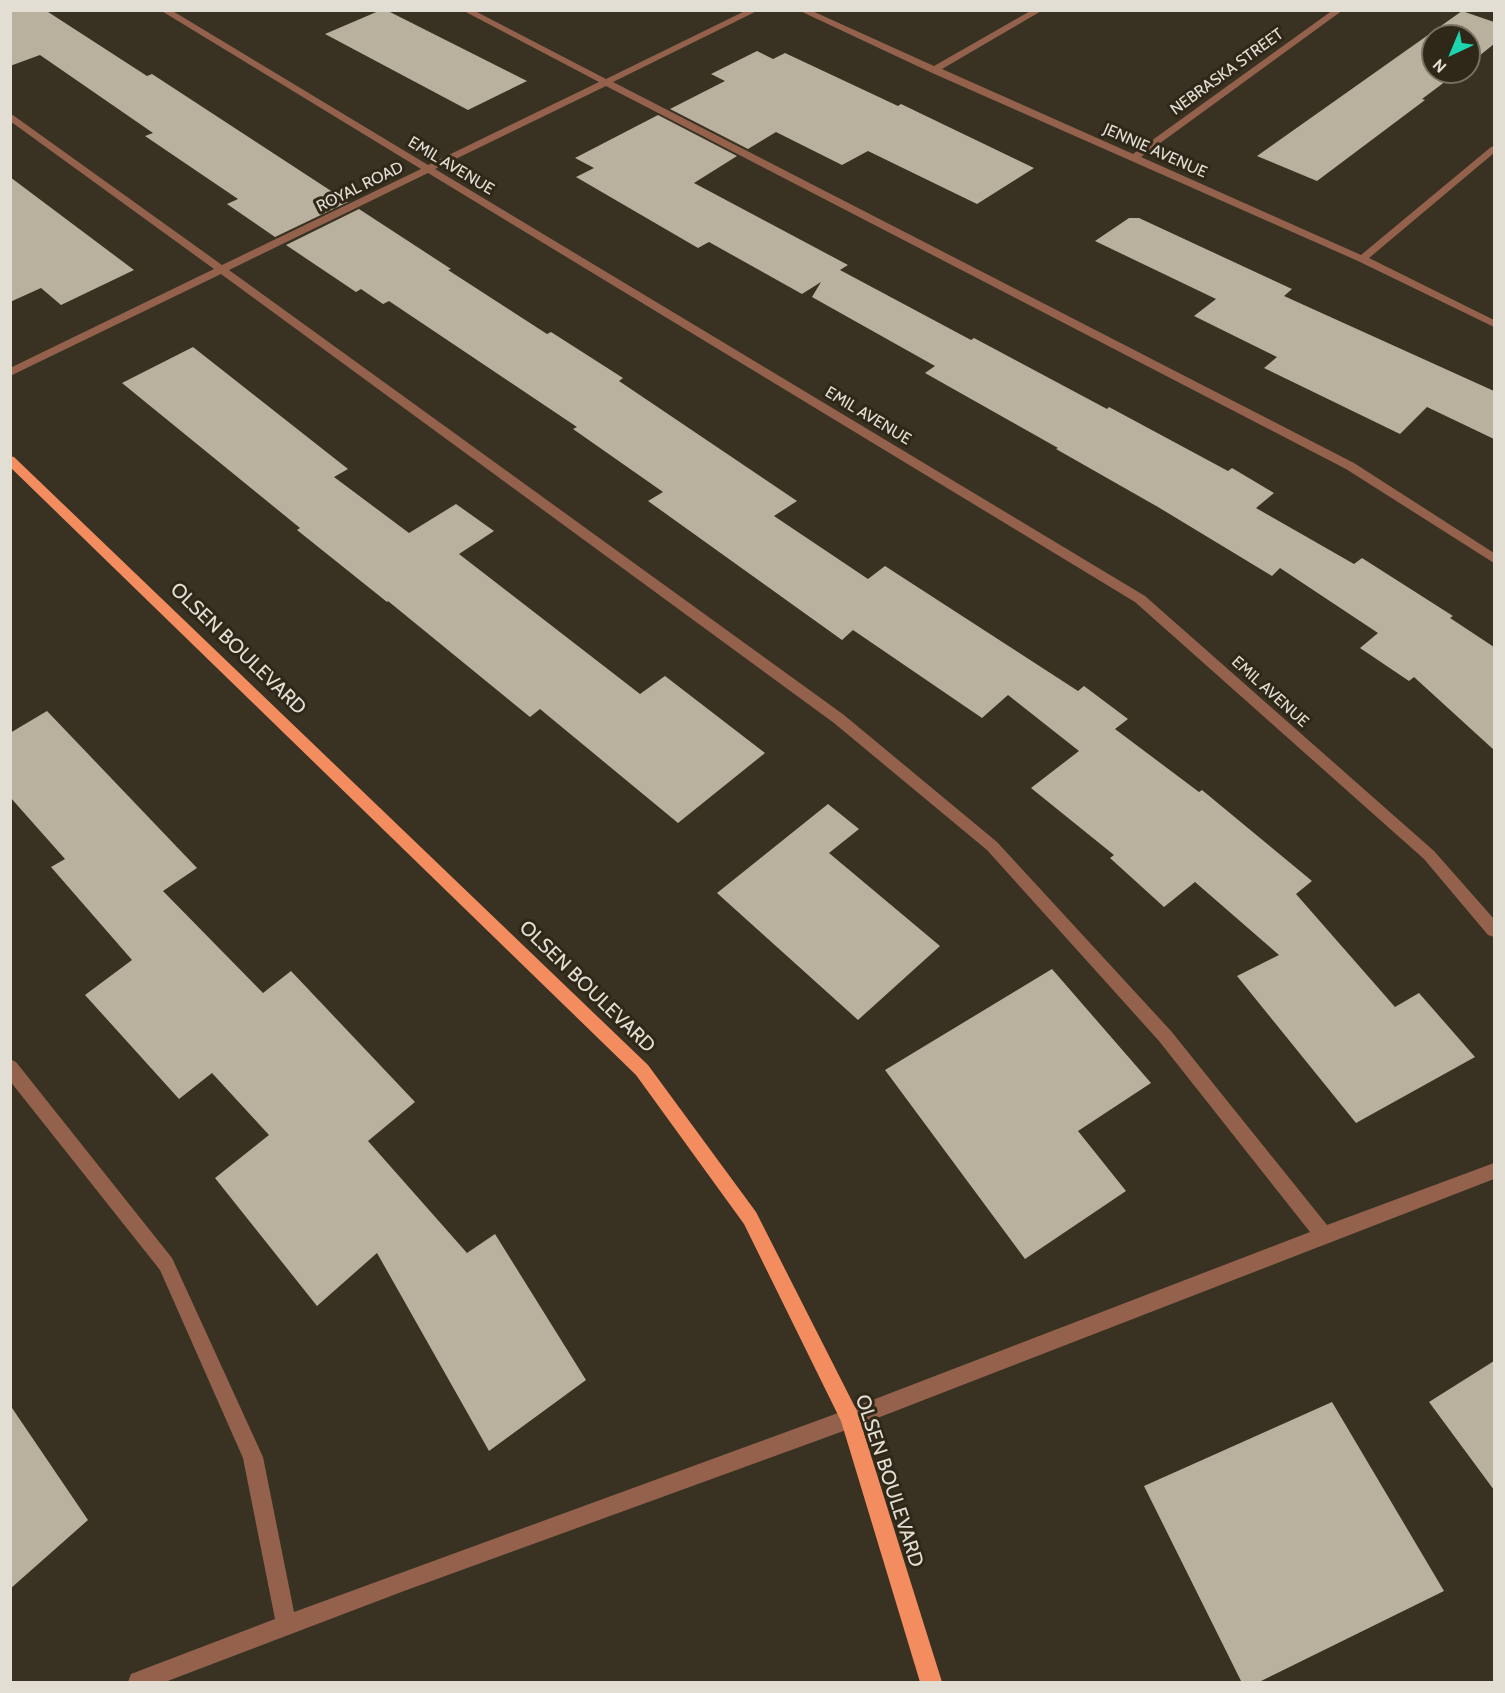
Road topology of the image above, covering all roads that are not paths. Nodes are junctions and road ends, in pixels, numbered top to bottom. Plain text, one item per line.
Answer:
1 (164, 10) edge
2 (466, 10) edge
3 (755, 10) edge
4 (802, 10) edge
5 (1039, 10) edge
6 (1339, 10) edge
7 (933, 70) junction
8 (606, 83) junction
9 (10, 116) edge
10 (1494, 149) edge
11 (1133, 158) junction
12 (428, 171) junction
13 (1362, 259) junction
14 (220, 270) junction
15 (1494, 324) edge
16 (10, 373) edge
17 (10, 460) edge
18 (1494, 559) edge
19 (1494, 930) edge
20 (10, 1067) edge
21 (1494, 1171) edge
22 (1323, 1234) junction
23 (850, 1418) junction
24 (286, 1624) junction
25 (139, 1683) edge
26 (932, 1683) edge

1 - 12 street, EMIL AVENUE
2 - 8 street
3 - 8 street, ROYAL ROAD
4 - 7 street, JENNIE AVENUE
5 - 7 street
6 - 11 street, NEBRASKA STREET
7 - 11 street, JENNIE AVENUE
8 - 12 street, ROYAL ROAD
8 - 18 street
9 - 14 street
10 - 13 street
11 - 13 street, JENNIE AVENUE
12 - 14 street, ROYAL ROAD
12 - 19 street, EMIL AVENUE
13 - 15 street, JENNIE AVENUE
14 - 16 street, ROYAL ROAD
14 - 22 street
17 - 23 main road, OLSEN BOULEVARD
20 - 24 street
21 - 22 street
22 - 23 street
23 - 24 street
23 - 26 main road, OLSEN BOULEVARD
24 - 25 street

